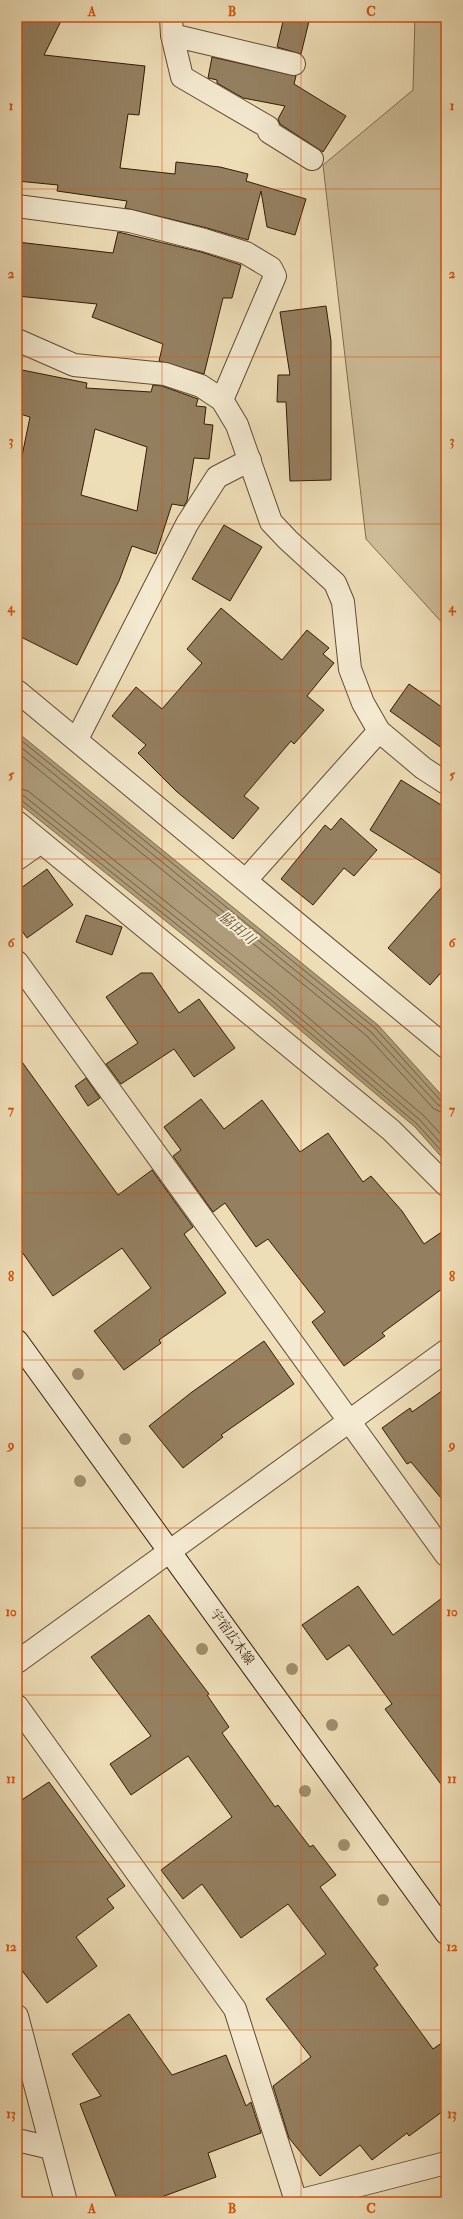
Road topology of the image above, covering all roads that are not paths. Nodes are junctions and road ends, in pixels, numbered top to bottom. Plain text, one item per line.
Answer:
1 (171, 26) edge
2 (294, 64) dead end
3 (312, 159) dead end
4 (17, 206) edge
5 (17, 340) edge
6 (222, 400) junction
7 (250, 460) junction
8 (17, 691) edge
9 (378, 731) junction
10 (77, 739) junction
11 (446, 783) edge
12 (17, 822) edge
13 (41, 842) junction
14 (17, 859) edge
15 (246, 880) junction
16 (17, 962) edge
17 (446, 1047) edge
18 (446, 1185) edge
19 (17, 1341) edge
20 (446, 1351) edge
21 (349, 1421) junction
22 (170, 1551) junction
23 (446, 1555) edge
24 (17, 1662) edge
25 (17, 1706) edge
26 (446, 1933) edge
27 (17, 2016) edge
28 (17, 2140) edge
29 (51, 2148) junction
30 (446, 2163) edge
31 (66, 2202) edge
32 (295, 2202) edge

1 - 2 street
1 - 3 street
4 - 6 street
5 - 6 street
6 - 7 street
7 - 9 street
7 - 10 street
8 - 10 street
9 - 11 street
9 - 15 street
10 - 15 street
12 - 13 street
13 - 14 street
13 - 18 street
15 - 17 street
16 - 21 street
19 - 22 street, 宇宿広木線
20 - 21 street
21 - 22 street
21 - 23 street
22 - 24 street
22 - 26 street, 宇宿広木線
25 - 32 street
27 - 29 street
28 - 29 street
29 - 31 street
30 - 32 street

